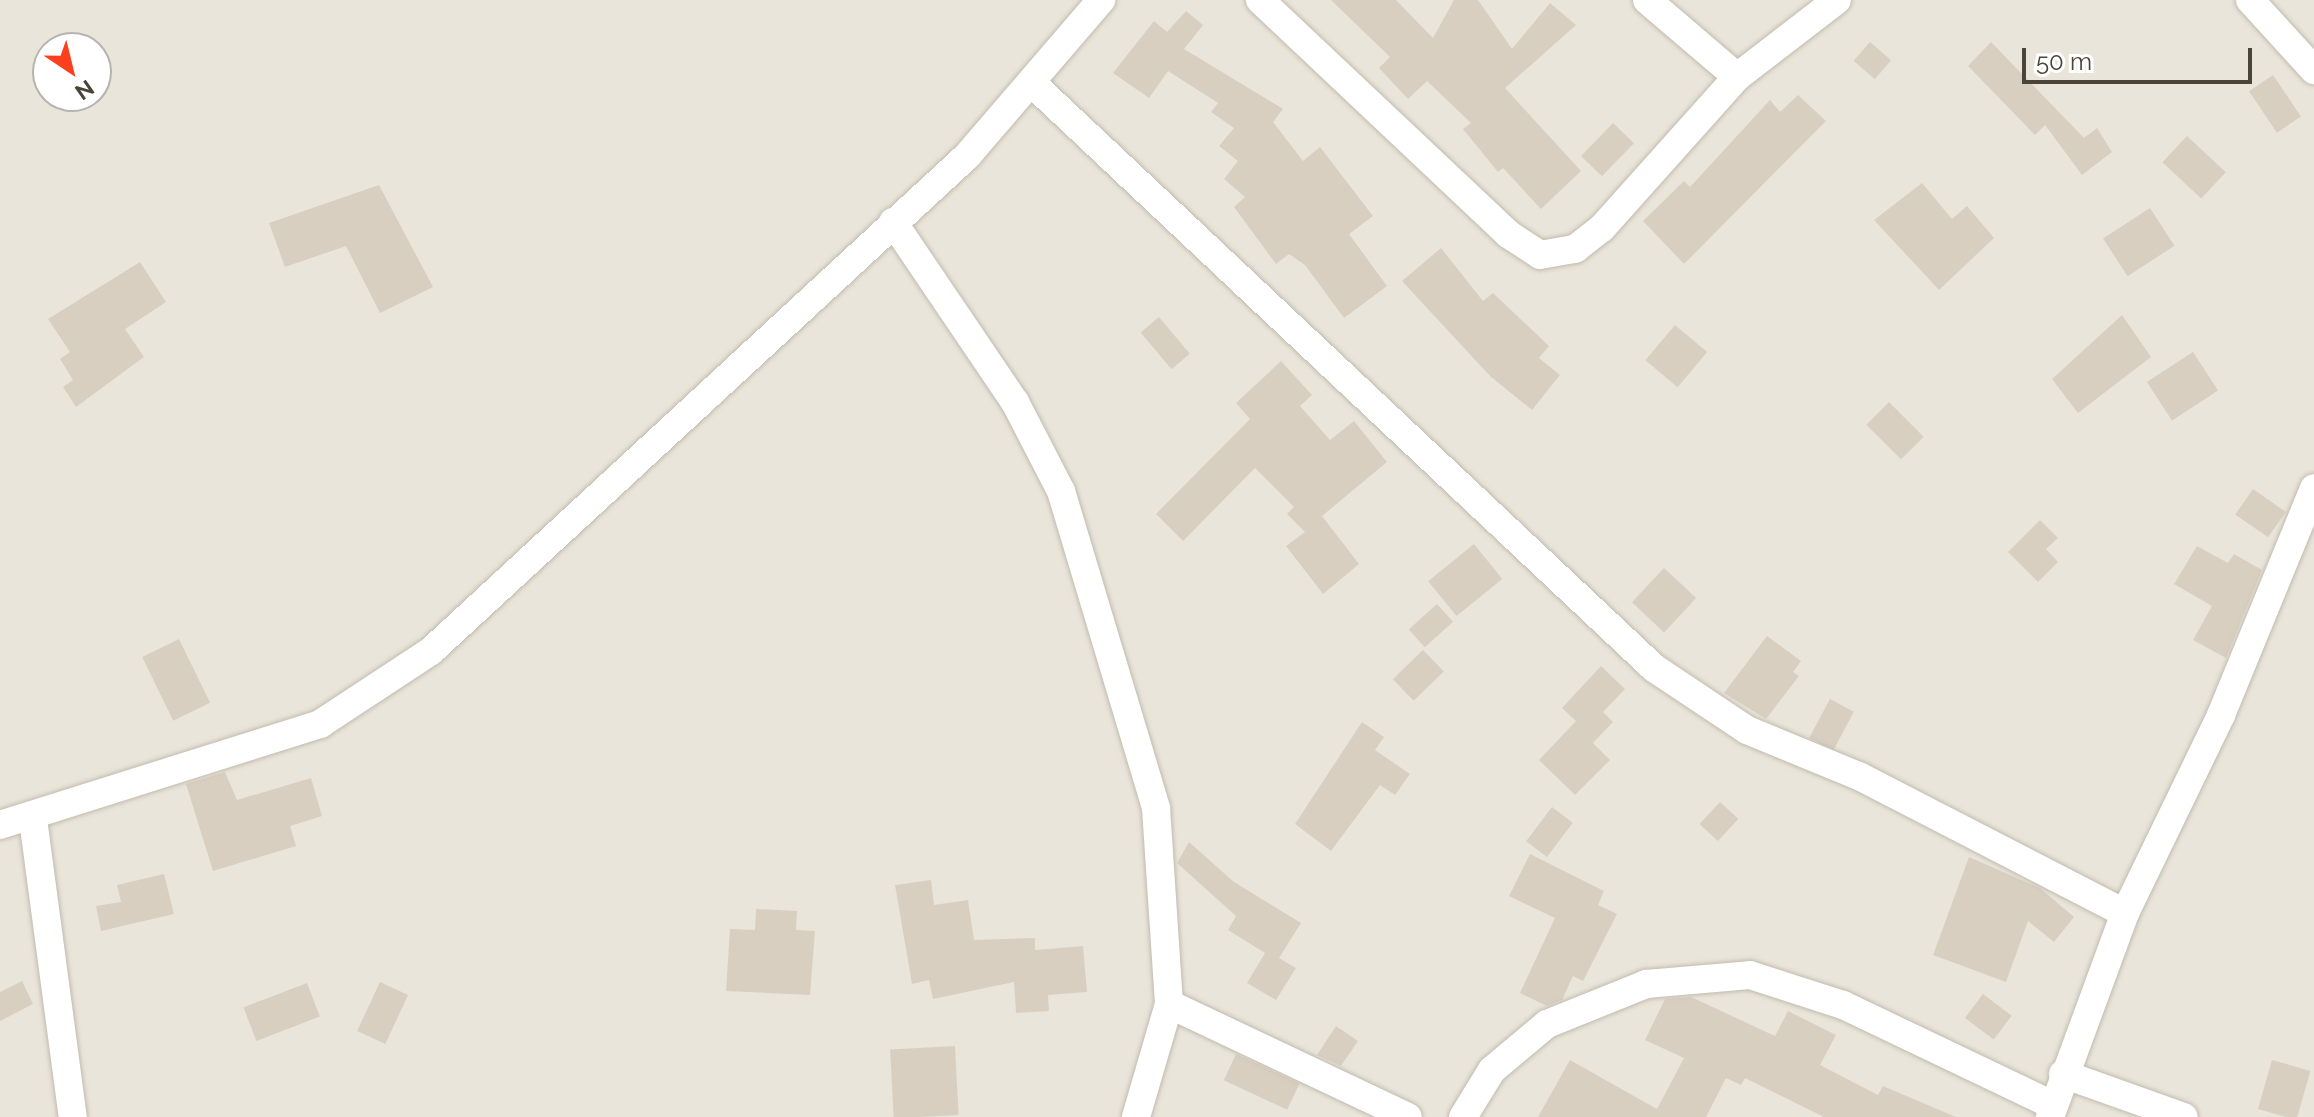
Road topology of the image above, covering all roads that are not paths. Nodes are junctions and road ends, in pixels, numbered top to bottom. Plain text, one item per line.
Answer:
1 (1101, 0) edge
2 (1260, 0) edge
3 (1647, 0) edge
4 (1837, 0) edge
5 (2250, 0) edge
6 (2314, 70) edge
7 (1737, 77) junction
8 (1034, 85) junction
9 (893, 222) junction
10 (2314, 488) edge
11 (33, 819) junction
12 (0, 825) edge
13 (2125, 913) junction
14 (1169, 1004) junction
15 (2063, 1074) junction
16 (2051, 1111) edge
17 (73, 1117) edge
18 (1136, 1117) edge
19 (1408, 1117) edge
20 (1463, 1117) edge
21 (2184, 1117) edge

1 - 8 street
2 - 7 street
3 - 7 street
4 - 7 street
5 - 6 street
8 - 9 street
8 - 13 street
9 - 11 street
9 - 14 street
10 - 13 street
11 - 12 street
11 - 17 street
13 - 15 street
14 - 18 street
14 - 19 street
15 - 16 street
15 - 21 street
16 - 20 street

